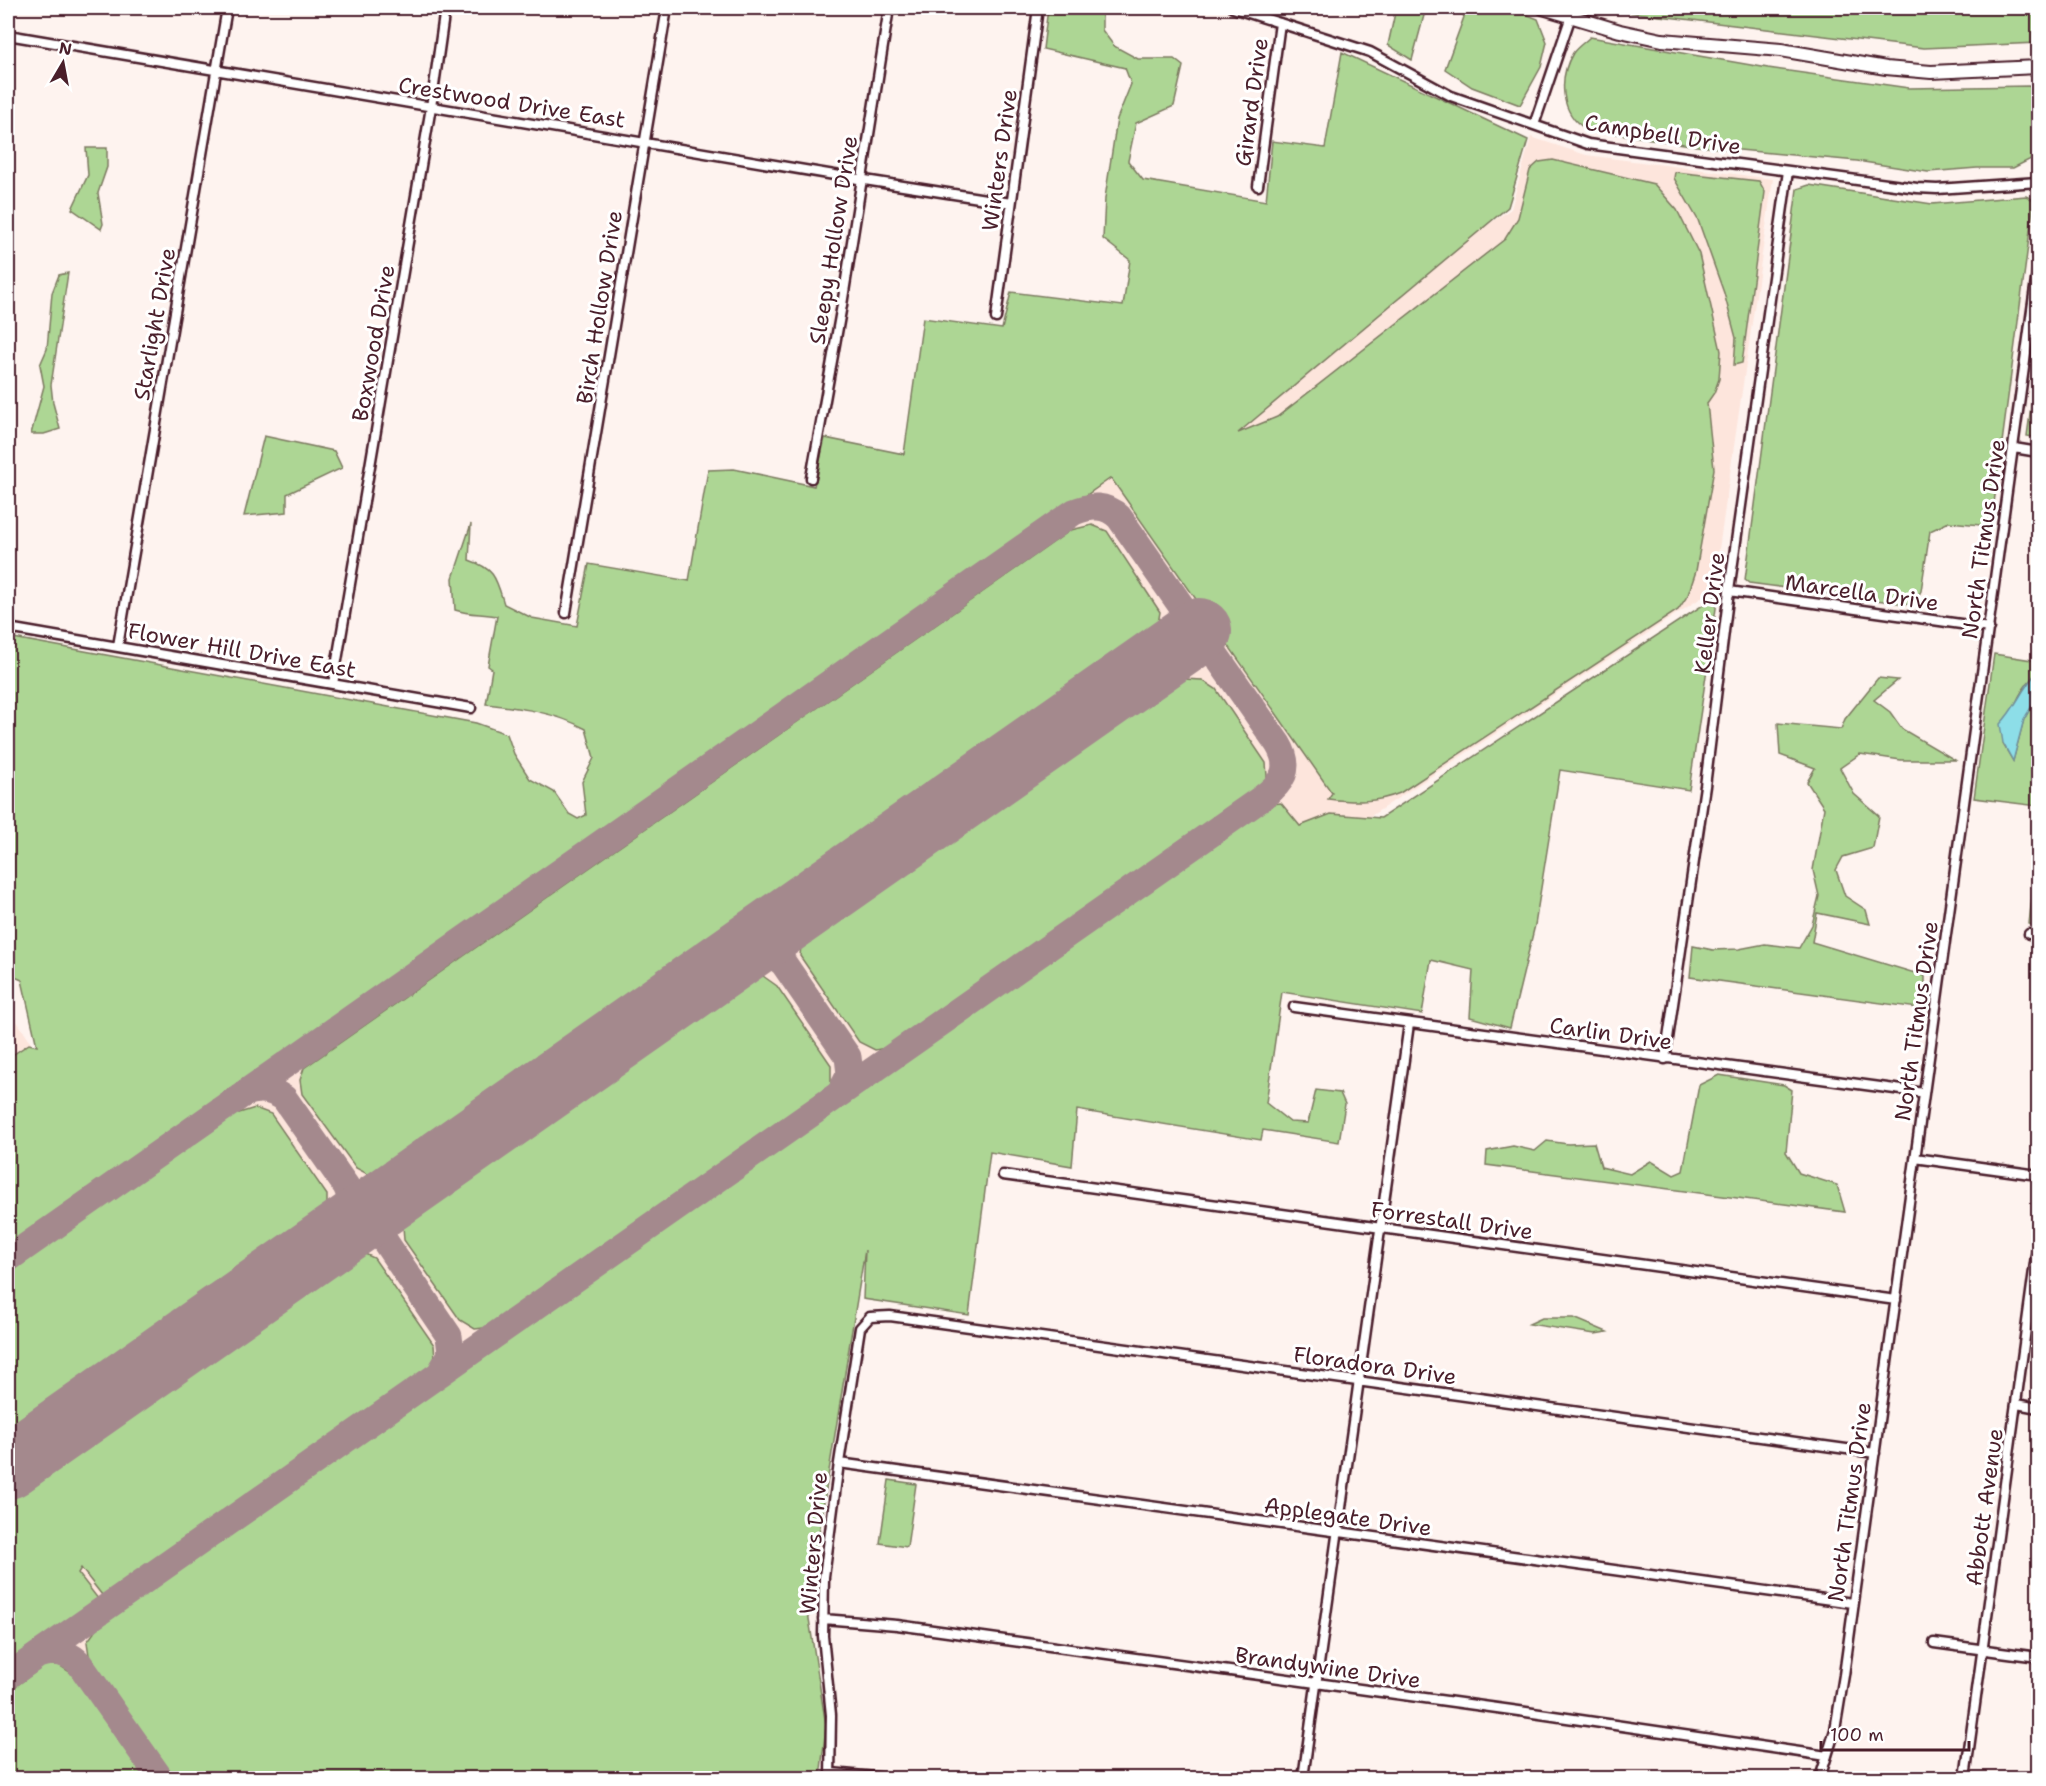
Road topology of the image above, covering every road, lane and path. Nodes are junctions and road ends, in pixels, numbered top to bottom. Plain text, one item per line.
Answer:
1 (226, 8) edge
2 (445, 8) edge
3 (667, 8) edge
4 (889, 8) edge
5 (1038, 8) edge
6 (1233, 8) edge
7 (1543, 8) edge
8 (1571, 16) junction
9 (1280, 23) junction
10 (8, 35) edge
11 (2038, 67) edge
12 (214, 71) junction
13 (431, 107) junction
14 (1534, 125) junction
15 (644, 142) junction
16 (1788, 171) junction
17 (861, 180) junction
18 (2038, 182) edge
19 (1258, 186) dead end
20 (1011, 203) junction
21 (2038, 266) edge
22 (996, 318) dead end
23 (2014, 448) junction
24 (2038, 452) edge
25 (811, 478) dead end
26 (1729, 591) junction
27 (566, 613) dead end
28 (8, 628) edge
29 (1989, 628) junction
30 (118, 646) junction
31 (333, 684) junction
32 (471, 708) dead end
33 (2029, 934) dead end
34 (2038, 935) edge
35 (1294, 1007) dead end
36 (1409, 1024) junction
37 (1665, 1059) junction
38 (1924, 1094) junction
39 (1915, 1158) junction
40 (1003, 1175) dead end
41 (2038, 1175) edge
42 (1380, 1228) junction
43 (2038, 1241) edge
44 (1896, 1300) junction
45 (870, 1317) joint
46 (1358, 1381) junction
47 (2017, 1404) junction
48 (2038, 1408) edge
49 (1875, 1453) junction
50 (839, 1463) junction
51 (1337, 1533) junction
52 (1853, 1603) junction
53 (823, 1619) junction
54 (1934, 1643) dead end
55 (1983, 1651) junction
56 (2038, 1657) edge
57 (1316, 1684) junction
58 (1827, 1756) junction
59 (830, 1776) edge
60 (887, 1779) edge
61 (1303, 1779) edge
62 (1820, 1779) edge
63 (1965, 1779) edge

1 - 12 street, Starlight Drive
2 - 13 street, Boxwood Drive
3 - 15 street, Birch Hollow Drive
4 - 17 street, Sleepy Hollow Drive
5 - 20 street, Winters Drive
6 - 9 street, Campbell Drive
7 - 8 main road
8 - 11 main road
8 - 14 street
9 - 14 street, Campbell Drive
9 - 19 street, Girard Drive
10 - 12 street, Crestwood Drive East
12 - 13 street, Crestwood Drive East
12 - 30 street, Starlight Drive
13 - 15 street, Crestwood Drive East
13 - 31 street, Boxwood Drive
14 - 16 street, Campbell Drive
15 - 17 street, Crestwood Drive East
15 - 27 street, Birch Hollow Drive
16 - 18 street, Campbell Drive
16 - 26 street, Keller Drive
17 - 20 street, Crestwood Drive East
17 - 25 street, Sleepy Hollow Drive
20 - 22 street, Winters Drive
21 - 23 street, North Titmus Drive
23 - 24 street
23 - 29 street, North Titmus Drive
26 - 29 street, Marcella Drive
26 - 37 street, Keller Drive
28 - 30 street, Flower Hill Drive East
29 - 38 street, North Titmus Drive
30 - 31 street, Flower Hill Drive East
31 - 32 street, Flower Hill Drive East
33 - 34 street
35 - 36 street, Carlin Drive
36 - 37 street, Carlin Drive
36 - 42 street
37 - 38 street, Carlin Drive
38 - 39 street, North Titmus Drive
39 - 41 street
39 - 44 street, North Titmus Drive
40 - 42 street, Forrestall Drive
42 - 44 street, Forrestall Drive
42 - 46 street
43 - 47 street, Abbott Avenue
44 - 49 street, North Titmus Drive
45 - 46 street, Floradora Drive
45 - 50 street, Winters Drive
46 - 49 street, Floradora Drive
46 - 51 street
47 - 48 street
47 - 55 street, Abbott Avenue
49 - 52 street, North Titmus Drive
50 - 51 street, Applegate Drive
50 - 53 street, Winters Drive
51 - 52 street, Applegate Drive
51 - 57 street
52 - 58 street, North Titmus Drive
53 - 57 street, Brandywine Drive
53 - 59 street, Winters Drive
54 - 55 street
55 - 56 street
55 - 63 street, Abbott Avenue
57 - 58 street, Brandywine Drive
57 - 61 street
58 - 62 street, North Titmus Drive
59 - 60 street

